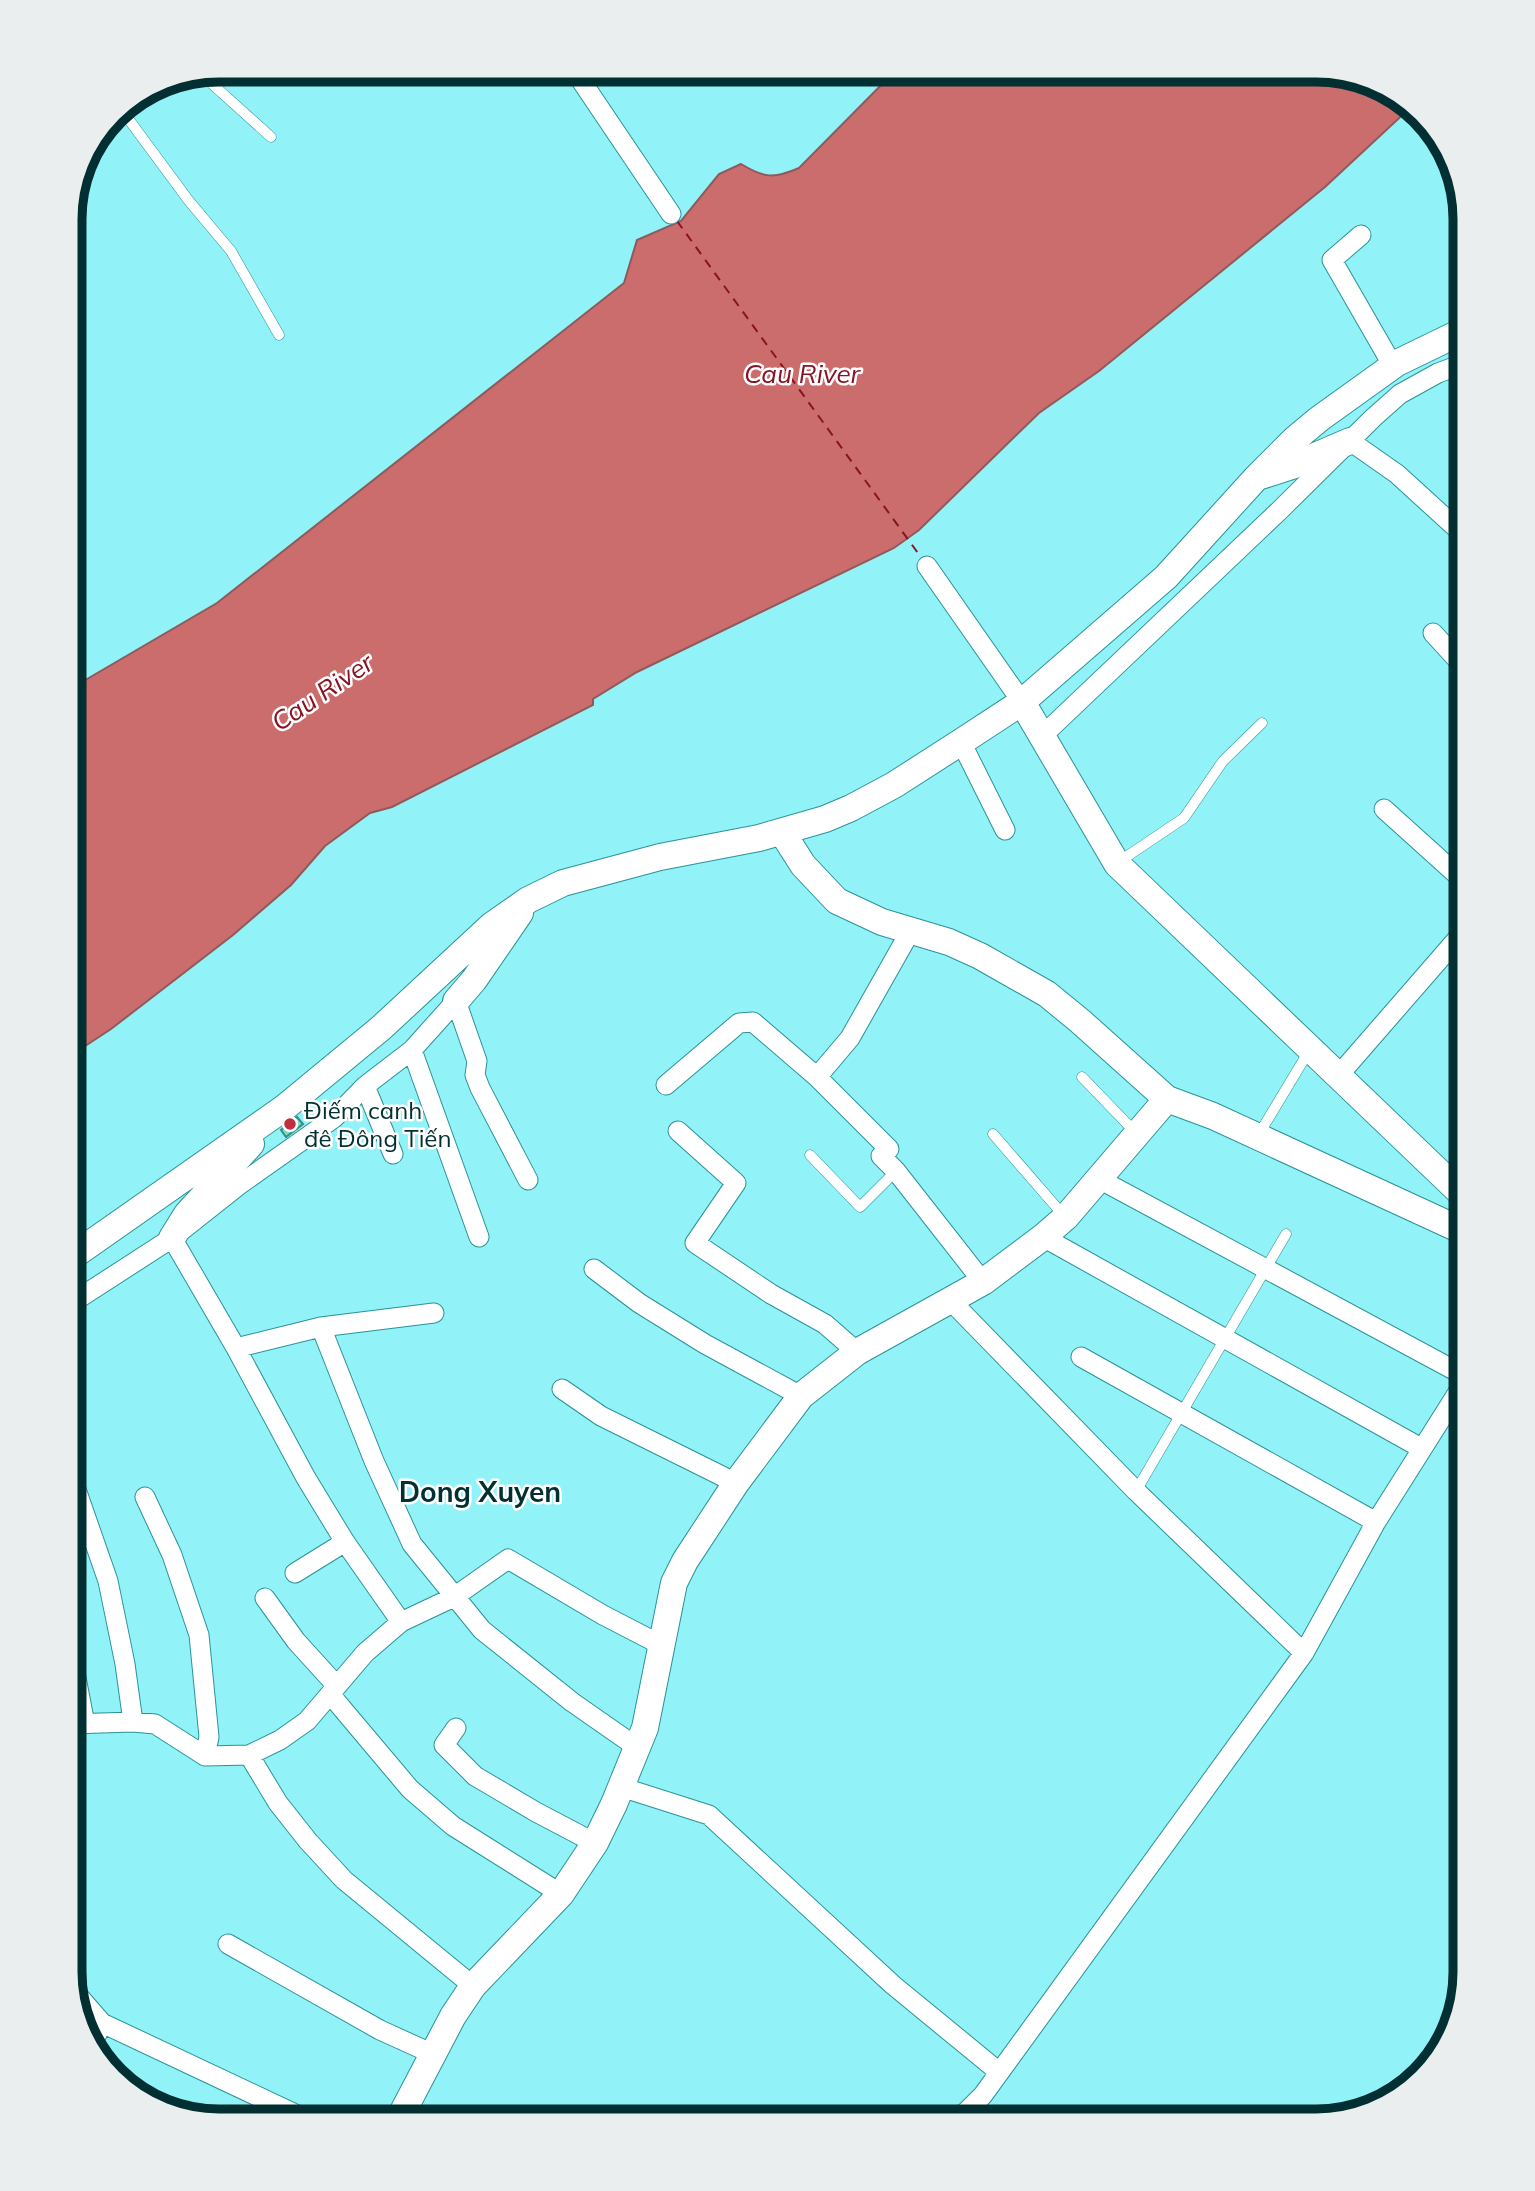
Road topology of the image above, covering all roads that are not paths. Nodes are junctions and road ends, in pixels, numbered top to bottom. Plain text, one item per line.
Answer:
1 (211, 83) edge
2 (582, 83) edge
3 (127, 117) edge
4 (271, 136) dead end
5 (671, 214) dead end
6 (1361, 235) dead end
7 (279, 335) dead end
8 (1453, 336) edge
9 (1393, 366) junction
10 (1453, 367) edge
11 (1350, 441) junction
12 (1256, 478) junction
13 (1453, 525) edge
14 (927, 566) dead end
15 (1433, 633) dead end
16 (1453, 655) edge
17 (1022, 702) junction
18 (1262, 723) dead end
19 (1041, 737) junction
20 (961, 742) junction
21 (1384, 809) dead end
22 (1005, 830) dead end
23 (782, 832) junction
24 (1117, 864) junction
25 (1453, 871) edge
26 (528, 900) junction
27 (911, 930) junction
28 (1453, 944) edge
29 (456, 1001) junction
30 (1311, 1049) junction
31 (412, 1050) junction
32 (1338, 1076) junction
33 (817, 1077) junction
34 (1082, 1077) dead end
35 (666, 1085) dead end
36 (365, 1086) junction
37 (1167, 1099) junction
38 (284, 1108) junction
39 (678, 1130) dead end
40 (1137, 1133) junction
41 (993, 1134) dead end
42 (1257, 1137) junction
43 (393, 1154) dead end
44 (810, 1155) dead end
45 (896, 1171) junction
46 (1098, 1179) junction
47 (528, 1180) dead end
48 (1453, 1186) edge
49 (1066, 1217) junction
50 (1453, 1226) edge
51 (1286, 1234) dead end
52 (480, 1237) dead end
53 (1043, 1237) junction
54 (172, 1238) junction
55 (82, 1249) edge
56 (1265, 1267) junction
57 (594, 1269) dead end
58 (983, 1282) junction
59 (82, 1296) edge
60 (951, 1301) junction
61 (434, 1314) dead end
62 (321, 1327) junction
63 (1224, 1339) junction
64 (236, 1348) junction
65 (857, 1352) junction
66 (1081, 1357) dead end
67 (1453, 1372) edge
68 (562, 1389) dead end
69 (801, 1395) junction
70 (1453, 1398) edge
71 (1183, 1414) junction
72 (1421, 1448) junction
73 (736, 1483) junction
74 (1136, 1491) junction
75 (145, 1497) dead end
76 (82, 1507) edge
77 (1376, 1522) junction
78 (345, 1542) junction
79 (295, 1573) dead end
80 (454, 1597) junction
81 (265, 1598) dead end
82 (401, 1622) junction
83 (663, 1646) junction
84 (1304, 1653) junction
85 (333, 1690) junction
86 (133, 1721) junction
87 (82, 1724) edge
88 (457, 1728) dead end
89 (638, 1748) junction
90 (249, 1755) junction
91 (205, 1756) junction
92 (621, 1787) junction
93 (595, 1843) junction
94 (561, 1894) junction
95 (228, 1944) dead end
96 (473, 1986) junction
97 (87, 2005) edge
98 (102, 2023) junction
99 (97, 2032) edge
100 (433, 2054) junction
101 (999, 2073) junction
102 (283, 2108) edge
103 (405, 2108) edge
104 (968, 2109) edge

1 - 4 lane
2 - 5 street
3 - 7 lane
6 - 9 street
8 - 9 main road
9 - 12 main road
10 - 11 street
11 - 12 main road
11 - 13 street
11 - 19 street
12 - 17 main road
14 - 17 street
15 - 16 street
17 - 19 main road
17 - 20 main road
18 - 24 lane
19 - 24 main road
20 - 22 street
20 - 23 main road
21 - 25 street
23 - 26 main road
23 - 27 main road
24 - 30 main road
26 - 29 main road
26 - 38 main road
27 - 33 street
27 - 37 main road
28 - 32 street
29 - 31 street
29 - 47 street
30 - 32 main road
30 - 42 lane
31 - 36 street
31 - 52 street
32 - 48 main road
33 - 35 street
33 - 45 street
34 - 40 lane
36 - 43 street
36 - 54 street
37 - 40 main road
37 - 42 main road
38 - 54 main road
38 - 55 main road
39 - 65 street
40 - 46 main road
41 - 49 lane
42 - 50 main road
44 - 45 lane
45 - 58 street
46 - 49 main road
46 - 56 street
49 - 53 main road
51 - 56 lane
53 - 58 main road
53 - 63 street
54 - 59 street
54 - 64 street
56 - 63 lane
56 - 67 street
57 - 69 street
58 - 60 main road
60 - 65 main road
60 - 74 street
61 - 62 street
62 - 64 street
62 - 80 street
63 - 71 lane
63 - 72 street
64 - 78 street
65 - 69 main road
66 - 71 street
68 - 73 street
69 - 73 main road
70 - 72 street
71 - 74 lane
71 - 77 street
72 - 77 street
73 - 83 main road
74 - 84 street
75 - 91 street
76 - 86 street
77 - 84 street
78 - 79 street
78 - 82 street
80 - 82 street
80 - 83 street
80 - 89 street
81 - 85 street
82 - 85 street
83 - 89 main road
84 - 101 street
85 - 90 street
85 - 94 street
86 - 87 street
86 - 91 street
88 - 93 street
89 - 92 main road
90 - 91 street
90 - 96 street
92 - 93 main road
92 - 101 street
93 - 94 main road
94 - 96 main road
95 - 100 street
96 - 100 main road
97 - 98 street
98 - 99 street
98 - 102 street
100 - 103 main road
101 - 104 street

